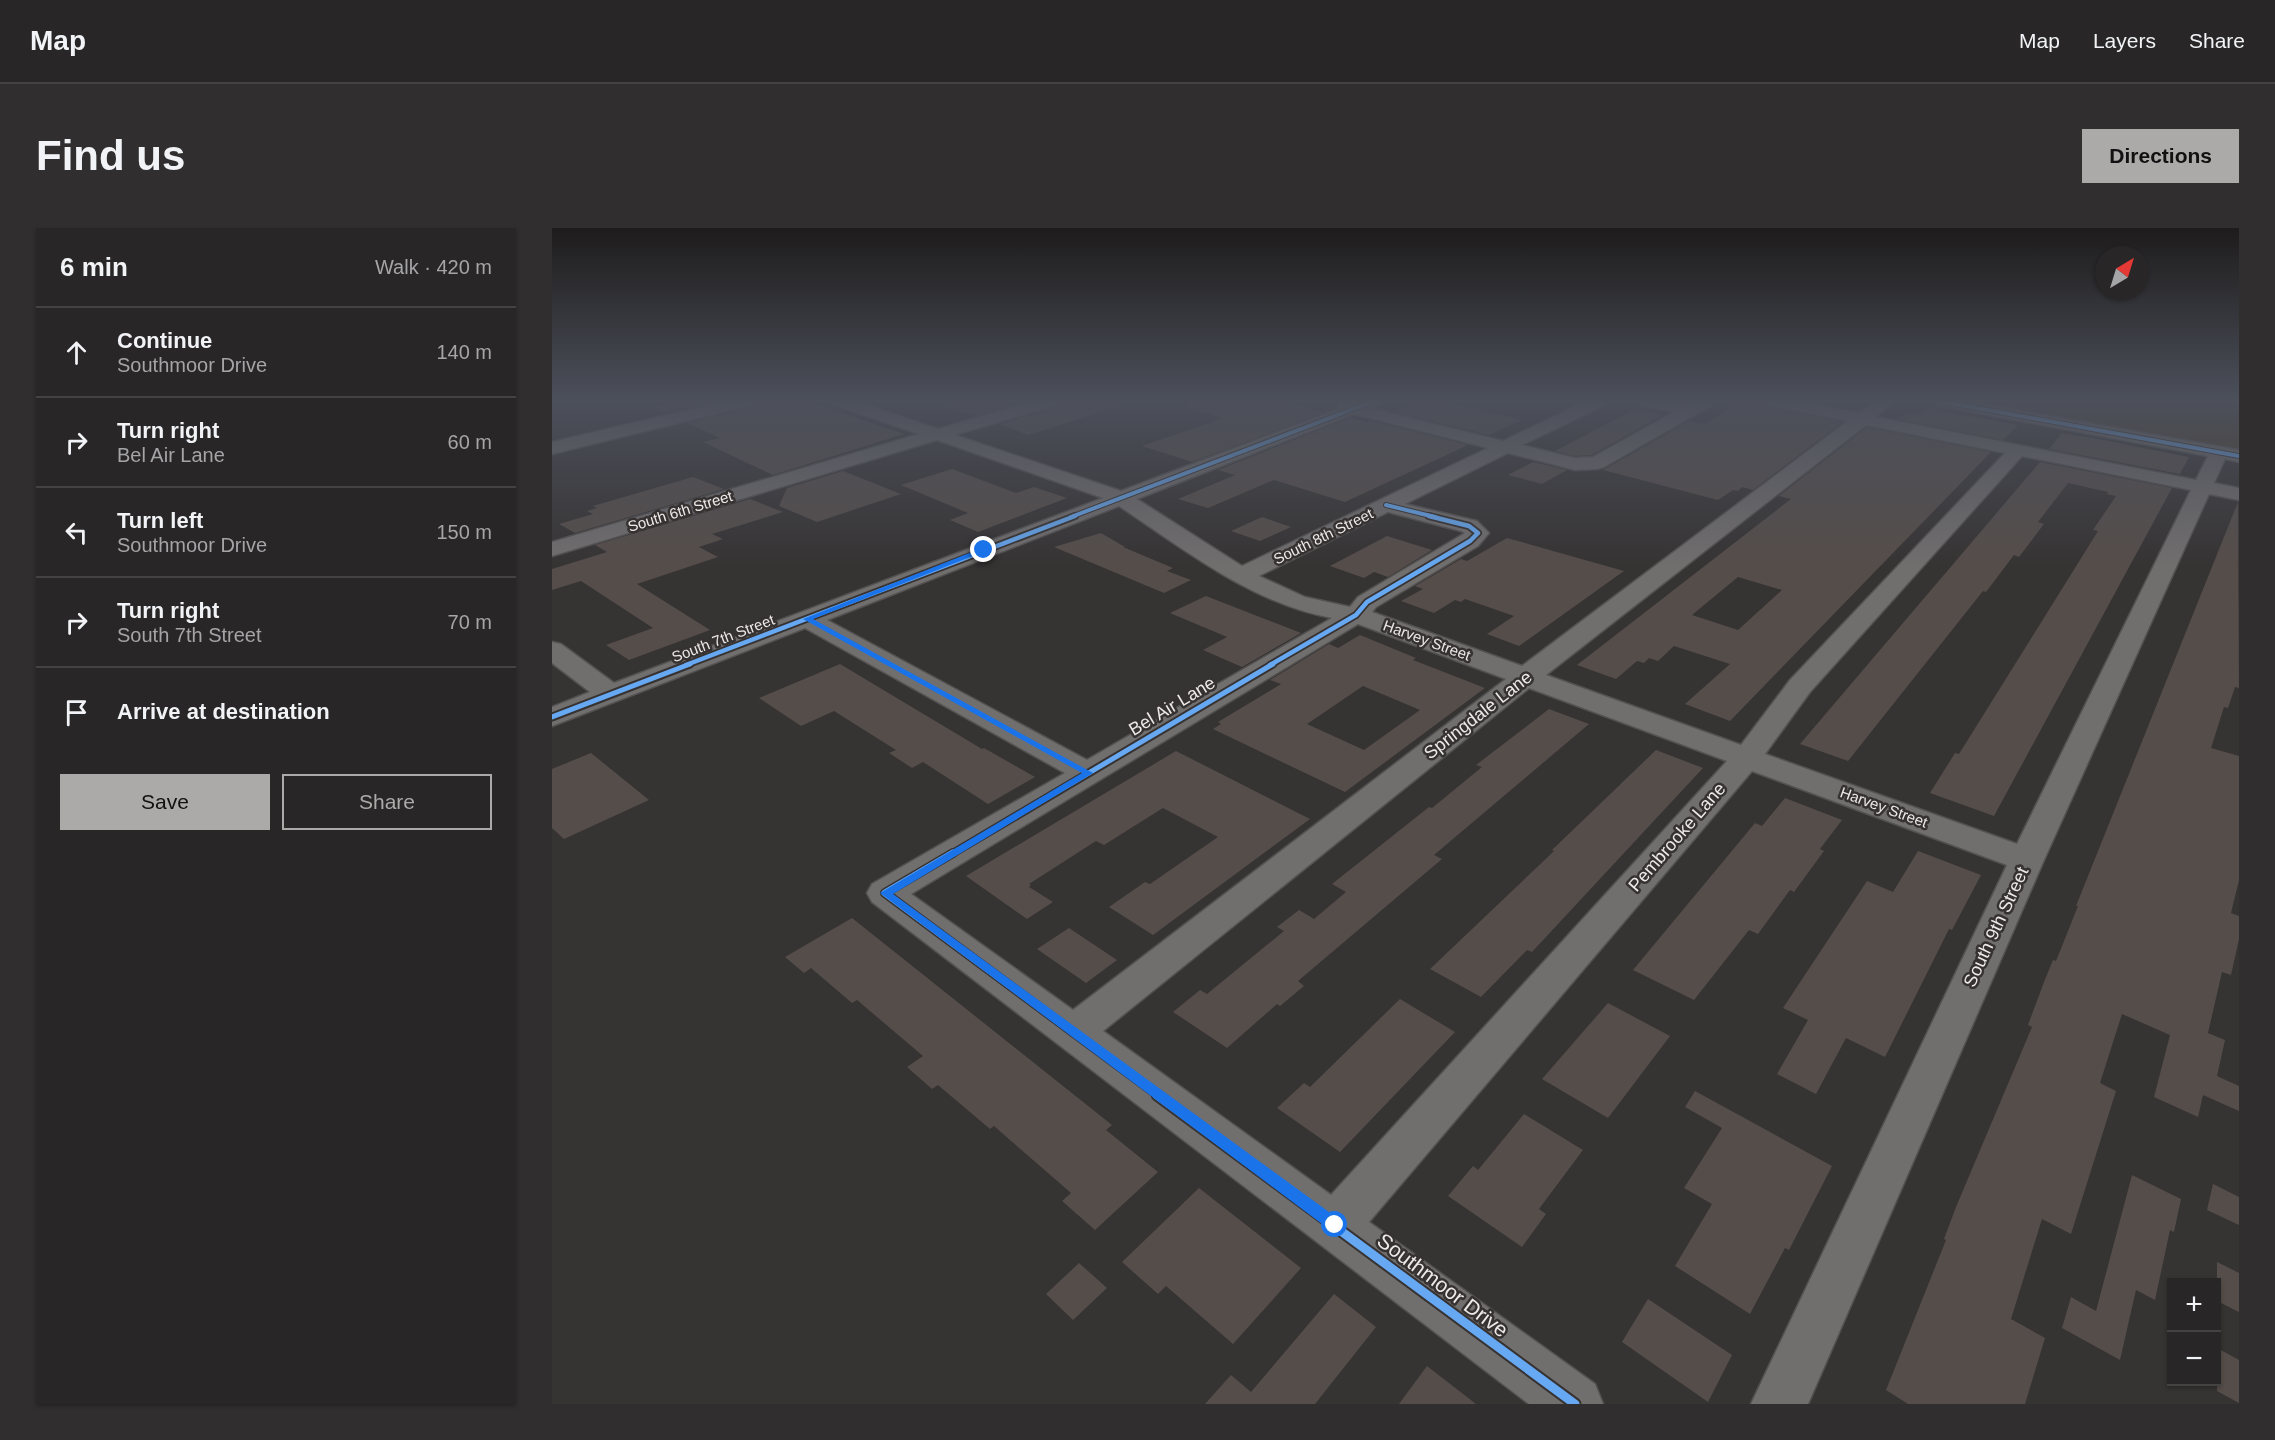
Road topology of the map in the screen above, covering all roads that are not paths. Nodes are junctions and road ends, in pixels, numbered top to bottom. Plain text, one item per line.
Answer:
1 (866, 456) edge
2 (998, 456) edge
3 (1228, 456) edge
4 (1485, 456) edge
5 (1543, 456) edge
6 (1609, 456) edge
7 (1812, 456) edge
8 (2013, 456) edge
9 (2047, 456) edge
10 (2229, 456) edge
11 (2222, 491) edge
12 (1119, 497) junction
13 (1386, 505) junction
14 (552, 549) edge
15 (1240, 576) junction
16 (1356, 615) junction
17 (807, 619) junction
18 (552, 650) edge
19 (1527, 676) junction
20 (610, 694) junction
21 (552, 717) edge
22 (1748, 756) junction
23 (1088, 773) junction
24 (2027, 860) junction
25 (885, 893) joint
26 (1073, 1032) junction
27 (1335, 1225) junction
28 (1575, 1404) edge
29 (1779, 1404) edge

1 - 14 street, South 6th Street
2 - 12 street, Harvey Street
3 - 12 street, South 7th Street
4 - 13 street, South 8th Street
5 - 6 street
7 - 19 street, Springdale Lane
8 - 22 street, Pembrooke Lane
9 - 11 street
10 - 11 street, South 9th Street
11 - 24 street, South 9th Street
12 - 15 street, Harvey Street
12 - 17 street, South 7th Street
13 - 15 street, South 8th Street
13 - 16 street, Bel Air Lane
15 - 16 street, Harvey Street
16 - 19 street, Harvey Street
16 - 23 street, Bel Air Lane
17 - 20 street, South 7th Street
17 - 23 street
18 - 20 street
19 - 22 street, Harvey Street
19 - 26 street, Springdale Lane
20 - 21 street, South 7th Street
22 - 24 street, Harvey Street
22 - 27 street, Pembrooke Lane
23 - 25 street, Bel Air Lane
24 - 29 street, South 9th Street
25 - 26 street, Southmoor Drive
26 - 27 street, Southmoor Drive
27 - 28 street, Southmoor Drive

